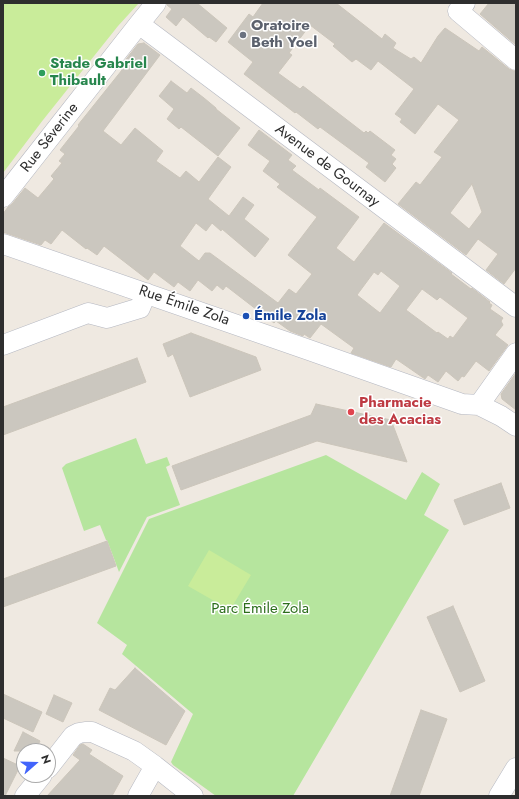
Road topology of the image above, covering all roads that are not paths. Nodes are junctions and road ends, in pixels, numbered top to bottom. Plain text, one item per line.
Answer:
1 (156, 3) edge
2 (464, 3) edge
3 (139, 24) junction
4 (516, 60) edge
5 (3, 197) edge
6 (3, 244) edge
7 (146, 293) junction
8 (516, 307) edge
9 (3, 345) edge
10 (516, 353) edge
11 (479, 405) junction
12 (516, 426) edge
13 (56, 758) edge
14 (155, 766) junction
15 (516, 768) edge
16 (36, 783) edge
17 (25, 796) edge
18 (138, 796) edge
19 (193, 796) edge
20 (498, 796) edge

1 - 3 street, Rue Séverine
2 - 4 street
3 - 5 street, Rue Séverine
3 - 8 street, Avenue de Gournay
6 - 7 street, Rue Émile Zola
7 - 9 street
7 - 11 street, Rue Émile Zola
10 - 11 street
11 - 12 street
13 - 14 street
14 - 18 street
14 - 19 street
15 - 20 street
16 - 17 street

